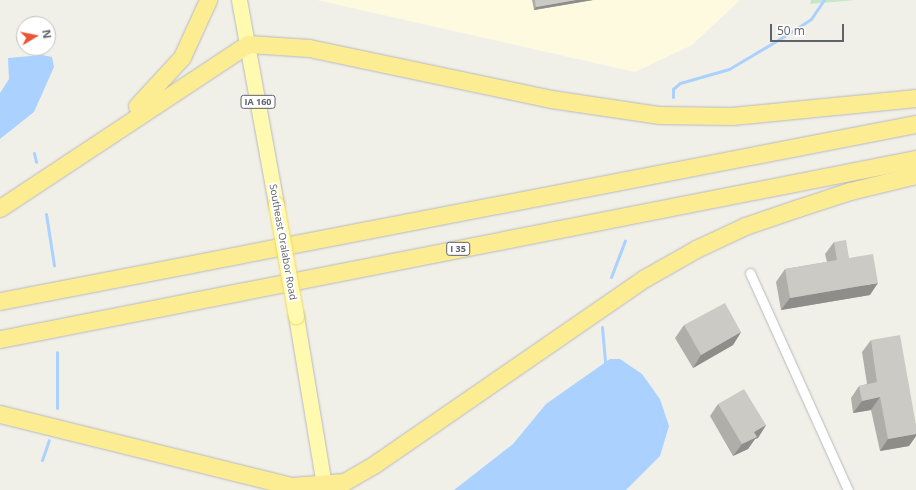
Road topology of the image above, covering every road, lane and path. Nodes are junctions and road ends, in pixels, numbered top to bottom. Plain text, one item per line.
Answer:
1 (208, 0) edge
2 (240, 0) edge
3 (248, 44) junction
4 (916, 98) edge
5 (916, 124) edge
6 (916, 159) edge
7 (61, 167) junction
8 (916, 175) edge
9 (0, 208) edge
10 (750, 272) dead end
11 (0, 301) edge
12 (0, 339) edge
13 (0, 414) edge
14 (324, 485) junction
15 (848, 490) edge

1 - 7 highway
2 - 3 main road, Southeast Oralabor Road / IA 160
3 - 4 highway
3 - 7 highway
3 - 14 main road, Southeast Oralabor Road / IA 160, bridge
5 - 11 highway
6 - 12 highway, I 35
7 - 9 highway
8 - 14 highway
10 - 15 street
13 - 14 highway

